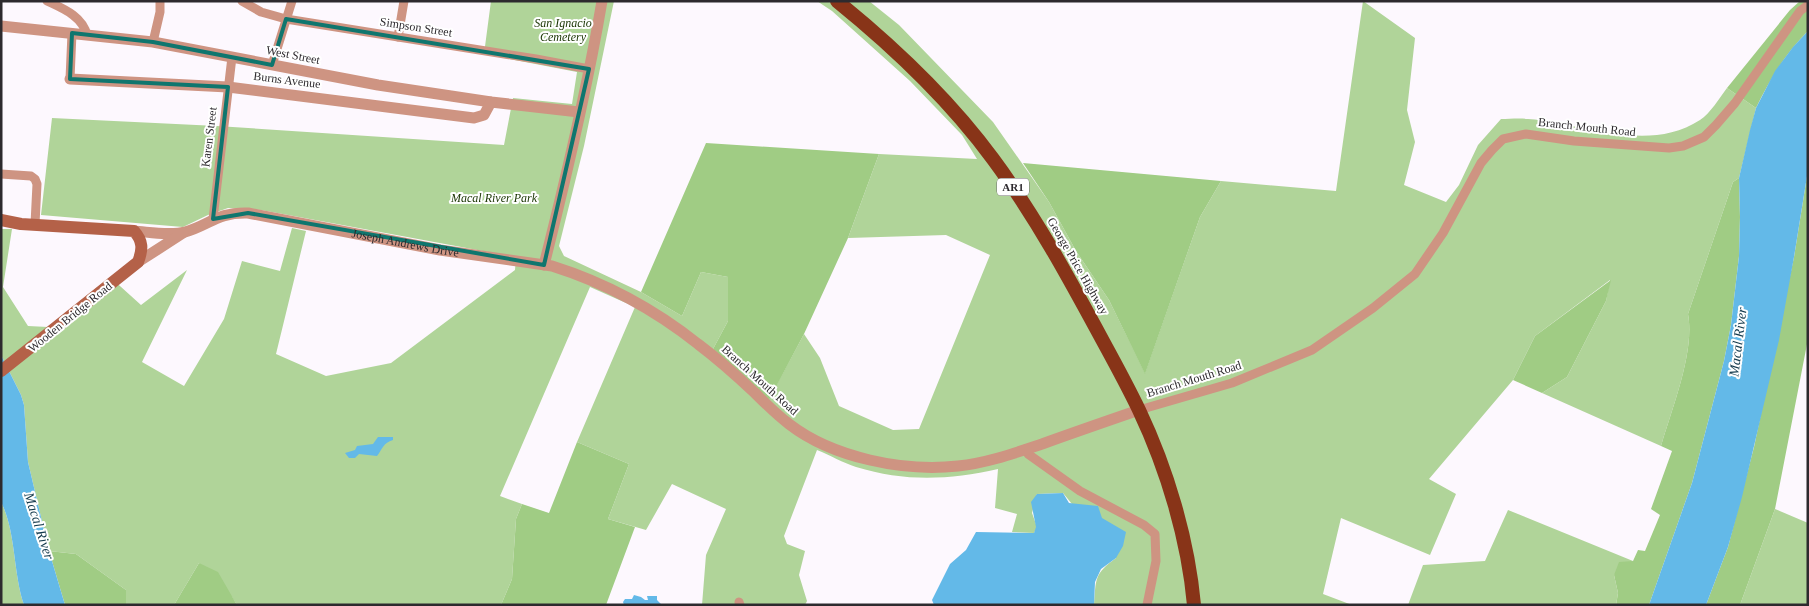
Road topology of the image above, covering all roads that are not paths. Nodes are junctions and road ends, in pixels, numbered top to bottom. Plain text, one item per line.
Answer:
1 (47, 1) edge
2 (160, 1) edge
3 (242, 1) edge
4 (292, 1) edge
5 (404, 1) edge
6 (602, 1) edge
7 (837, 1) edge
8 (1808, 5) edge
9 (286, 19) junction
10 (1, 26) edge
11 (72, 33) junction
12 (87, 35) junction
13 (398, 37) junction
14 (153, 42) junction
15 (232, 57) junction
16 (272, 65) junction
17 (589, 69) junction
18 (70, 79) joint
19 (228, 87) junction
20 (491, 102) junction
21 (579, 112) junction
22 (1, 174) edge
23 (213, 219) junction
24 (1, 220) edge
25 (35, 224) junction
26 (134, 231) junction
27 (184, 232) junction
28 (138, 262) junction
29 (544, 265) junction
30 (1, 371) edge
31 (1139, 410) junction
32 (1025, 450) junction
33 (1147, 605) edge
34 (1194, 605) edge

1 - 12 street
2 - 14 street
3 - 9 street, Simpson Street
4 - 9 street
5 - 13 street
6 - 17 street
7 - 31 highway, George Price Highway / AR1
8 - 31 street, Branch Mouth Road
9 - 13 street, Simpson Street
9 - 16 street
10 - 11 street, West Street
11 - 12 street, West Street
11 - 18 street
12 - 14 street, West Street
13 - 17 street, Simpson Street
14 - 15 street, West Street
15 - 16 street, West Street
15 - 19 street, Karen Street
16 - 20 street, West Street
17 - 21 street
18 - 19 street, Burns Avenue
19 - 20 street, Burns Avenue
19 - 23 street, Karen Street
20 - 21 street, West Street
21 - 29 street
22 - 25 street
23 - 27 street, Joseph Andrews Drive
23 - 29 street, Joseph Andrews Drive
24 - 25 main road, Joseph Andrews Drive
25 - 26 main road, Joseph Andrews Drive
26 - 27 street, Joseph Andrews Drive
26 - 28 main road
27 - 28 street
28 - 30 main road, Wooden Bridge Road
29 - 32 street, Branch Mouth Road
31 - 32 street, Branch Mouth Road
31 - 34 highway, George Price Highway / AR1
32 - 33 street

